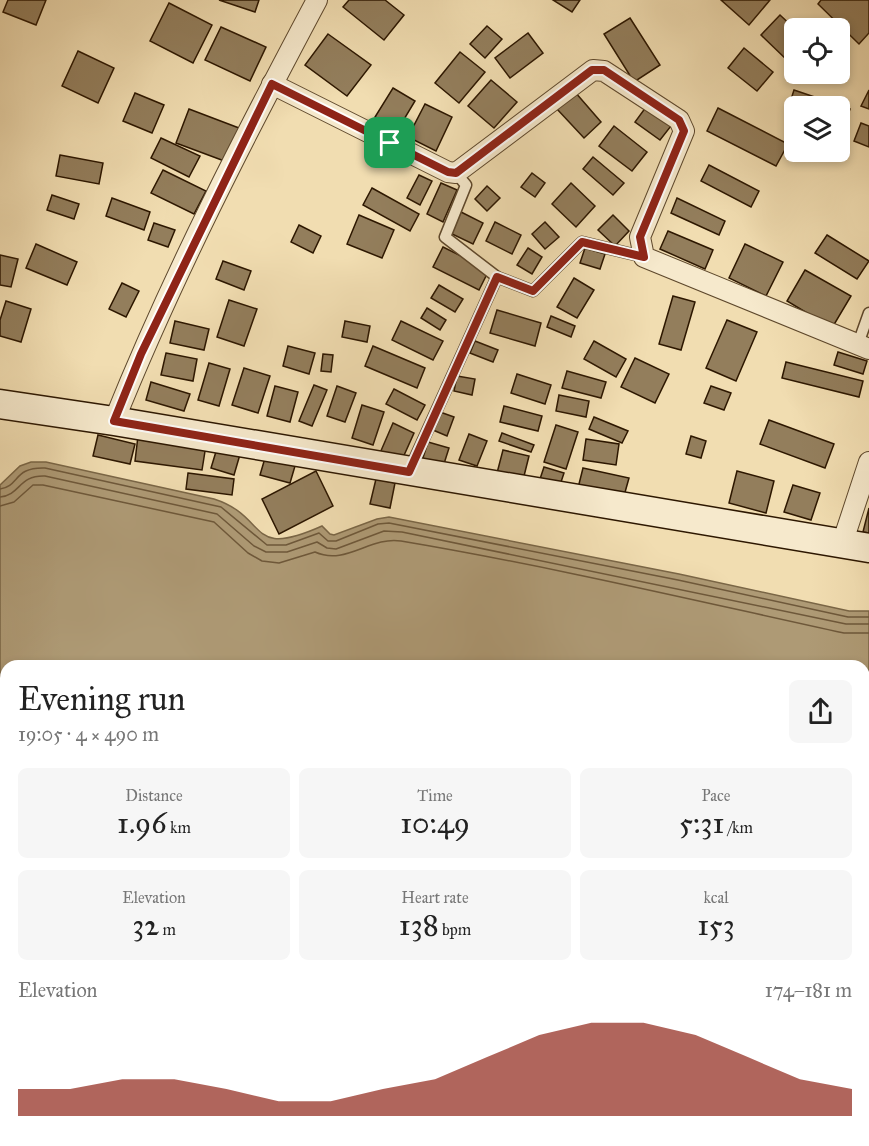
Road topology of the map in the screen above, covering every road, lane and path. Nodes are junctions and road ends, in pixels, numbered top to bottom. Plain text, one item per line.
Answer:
1 (317, 0) edge
2 (272, 84) junction
3 (456, 173) junction
4 (644, 257) junction
5 (497, 277) junction
6 (869, 313) edge
7 (863, 346) edge
8 (0, 405) edge
9 (114, 421) junction
10 (869, 462) edge
11 (409, 472) junction
12 (856, 546) edge

1 - 2 street
2 - 3 street
2 - 9 street
3 - 4 street
3 - 5 lane
4 - 5 lane
4 - 7 street
5 - 11 lane
6 - 7 lane
8 - 9 street
9 - 11 street
10 - 12 street
11 - 12 street

